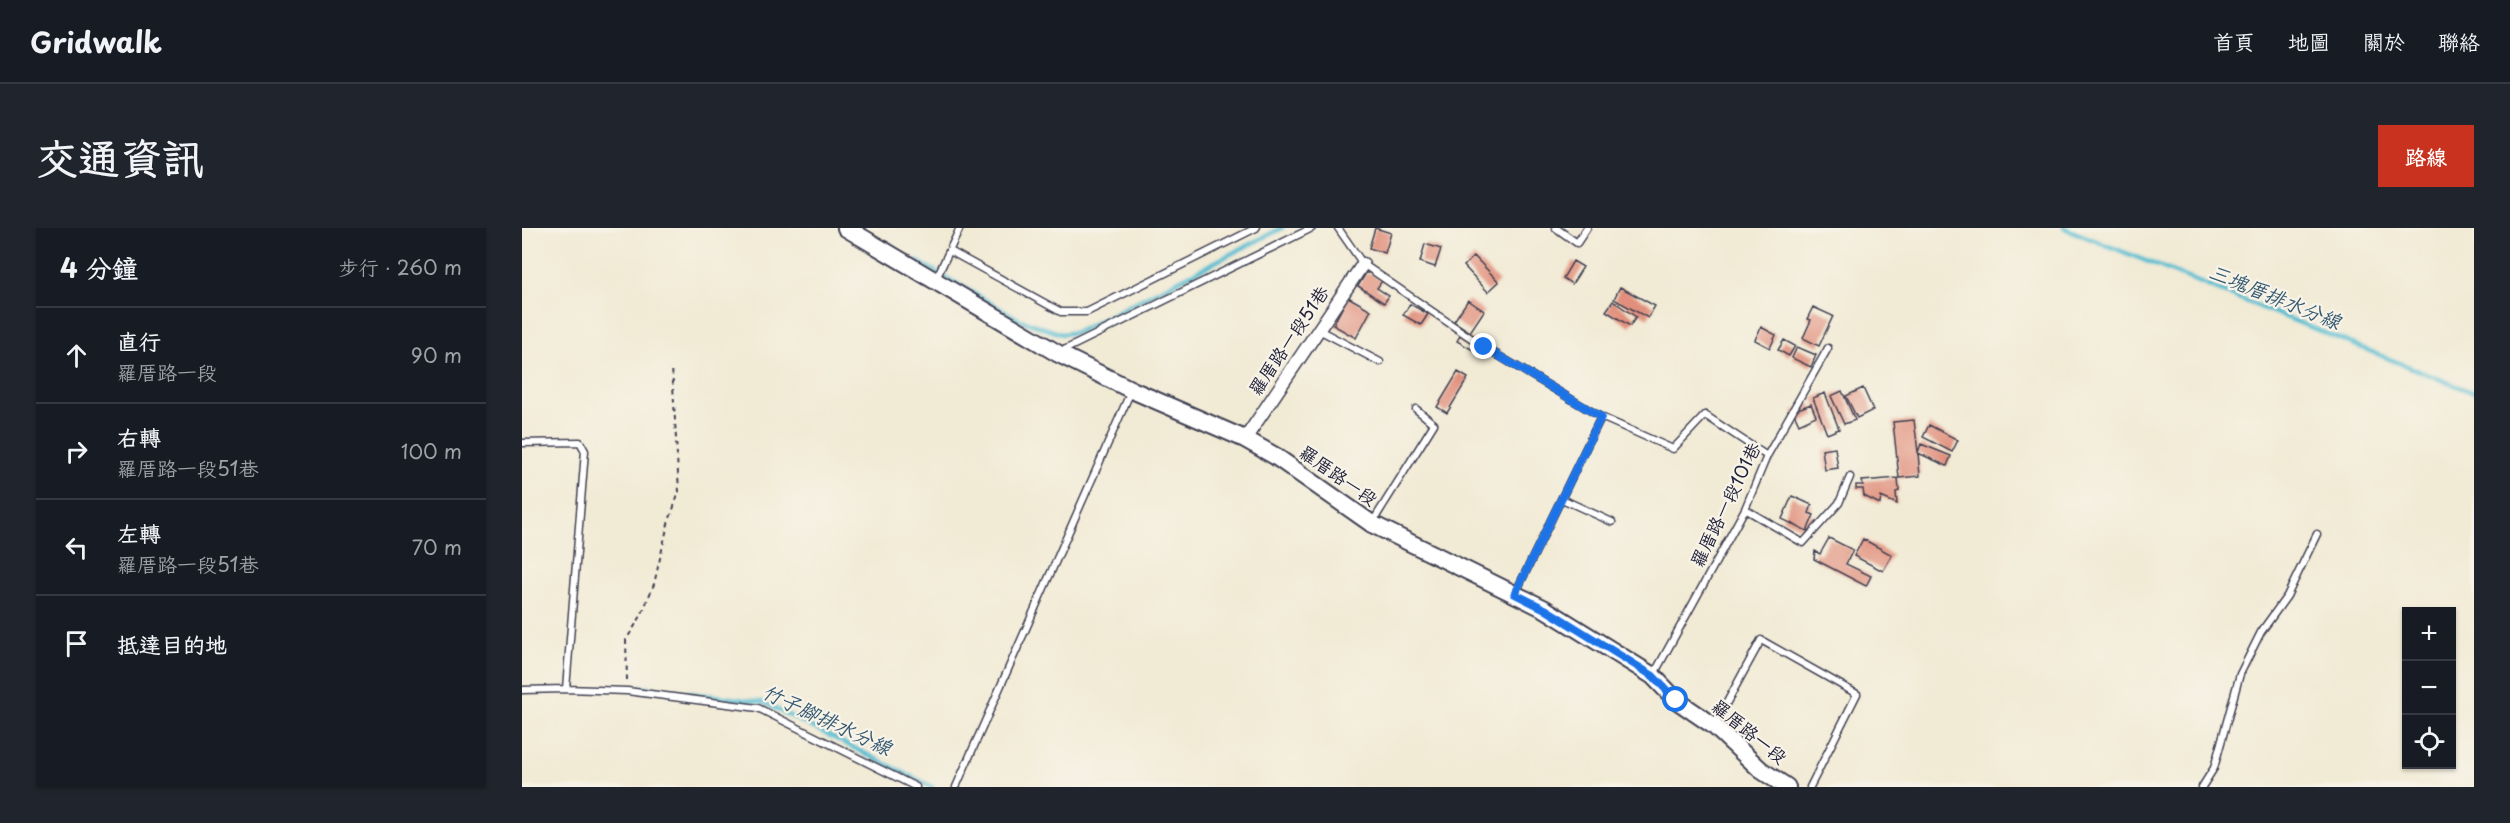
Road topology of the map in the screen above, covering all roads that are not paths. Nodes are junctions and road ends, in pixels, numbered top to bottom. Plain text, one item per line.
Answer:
1 (846, 228) edge
2 (960, 228) edge
3 (1256, 228) edge
4 (1312, 228) edge
5 (1338, 228) edge
6 (1556, 228) edge
7 (1587, 228) edge
8 (950, 251) junction
9 (1363, 264) junction
10 (935, 282) junction
11 (1318, 330) junction
12 (1828, 348) dead end
13 (1057, 353) junction
14 (1380, 362) dead end
15 (1132, 390) junction
16 (1416, 409) dead end
17 (1601, 417) junction
18 (1245, 439) junction
19 (522, 443) edge
20 (1767, 456) junction
21 (1850, 477) dead end
22 (1562, 499) junction
23 (1745, 509) junction
24 (1612, 522) dead end
25 (1372, 524) junction
26 (2317, 534) dead end
27 (1515, 594) junction
28 (1653, 676) junction
29 (566, 689) junction
30 (522, 690) edge
31 (1714, 726) junction
32 (916, 787) edge
33 (956, 787) edge
34 (1787, 787) edge
35 (1810, 787) edge
36 (2202, 787) edge

1 - 10 street, 羅厝路一段
2 - 8 lane
3 - 8 lane
4 - 13 lane
5 - 9 lane
6 - 7 lane
8 - 10 lane
9 - 11 street, 羅厝路一段51巷
9 - 17 lane
10 - 13 street, 羅厝路一段
11 - 14 lane
11 - 18 street, 羅厝路一段51巷
12 - 20 lane, 羅厝路一段101巷
13 - 15 street, 羅厝路一段
15 - 18 street, 羅厝路一段
15 - 33 lane
16 - 25 lane
17 - 20 lane
17 - 22 lane
18 - 25 street, 羅厝路一段
19 - 29 lane
20 - 23 lane, 羅厝路一段101巷
21 - 23 lane
22 - 24 lane
22 - 27 lane
23 - 28 lane, 羅厝路一段101巷
25 - 27 street, 羅厝路一段
26 - 36 lane
27 - 28 street, 羅厝路一段
28 - 31 street, 羅厝路一段
29 - 30 lane
29 - 32 lane
31 - 34 street, 羅厝路一段
31 - 35 lane

